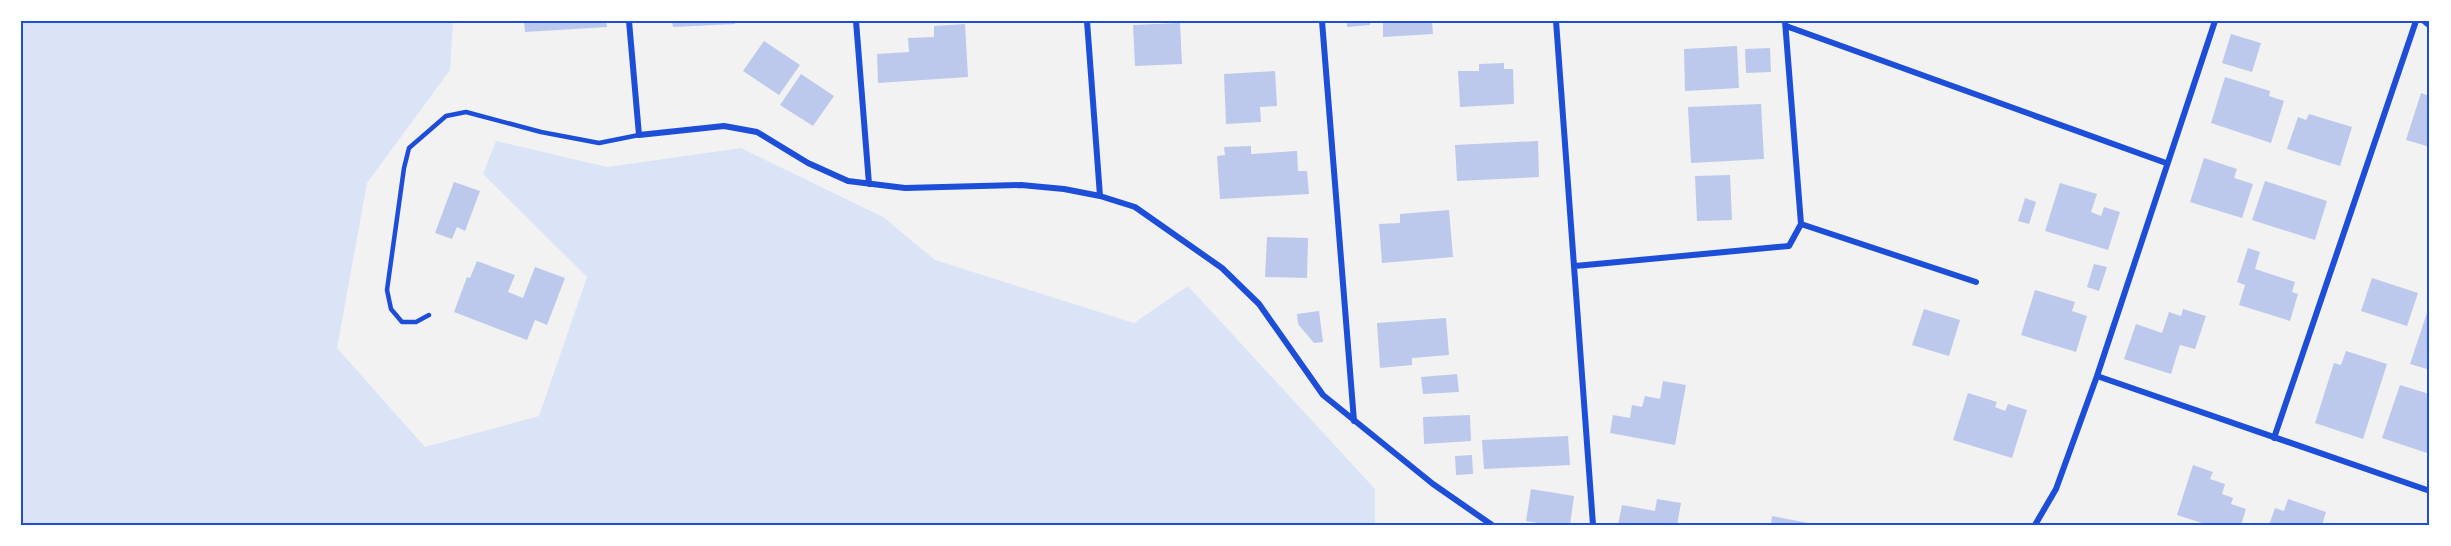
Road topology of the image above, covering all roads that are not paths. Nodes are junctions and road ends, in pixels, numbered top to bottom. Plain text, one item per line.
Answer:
1 (629, 21) edge
2 (856, 21) edge
3 (1087, 21) edge
4 (1322, 21) edge
5 (1556, 21) edge
6 (2216, 21) edge
7 (2416, 21) edge
8 (2424, 21) edge
9 (1785, 23) edge
10 (2430, 26) edge
11 (639, 135) junction
12 (2166, 163) junction
13 (869, 184) junction
14 (1100, 196) junction
15 (1801, 224) junction
16 (1575, 266) junction
17 (1976, 282) dead end
18 (429, 315) dead end
19 (2097, 376) junction
20 (1354, 421) junction
21 (2274, 438) junction
22 (2430, 491) edge
23 (1492, 525) edge
24 (1593, 525) edge
25 (2035, 525) edge

1 - 11 street
2 - 13 street
3 - 14 street
4 - 20 street
5 - 16 street
6 - 12 street
7 - 21 street
8 - 10 street
9 - 12 street
9 - 15 street
11 - 13 street
11 - 18 lane
12 - 19 street
13 - 14 street
14 - 20 street
15 - 16 street
15 - 17 street
16 - 24 street
19 - 21 street
19 - 25 street
20 - 23 street
21 - 22 street

